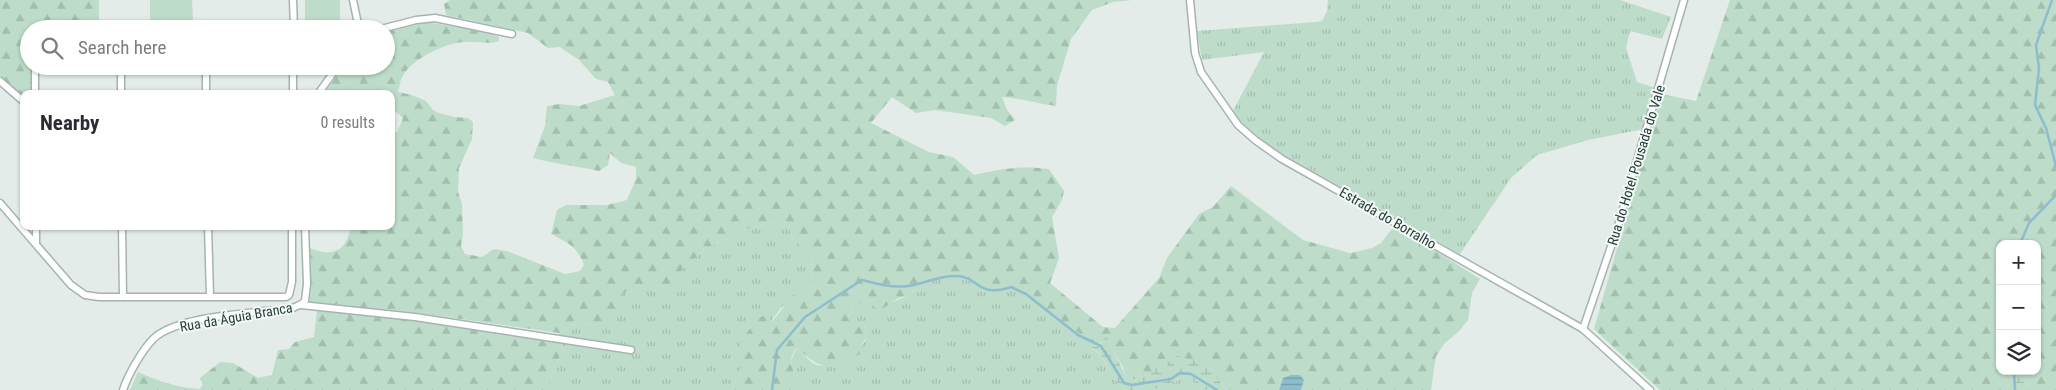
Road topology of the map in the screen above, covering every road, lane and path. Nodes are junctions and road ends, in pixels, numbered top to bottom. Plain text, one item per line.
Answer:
1 (293, 0) edge
2 (353, 0) edge
3 (1190, 0) edge
4 (1684, 0) edge
5 (294, 20) edge
6 (357, 20) edge
7 (395, 25) edge
8 (512, 34) dead end
9 (35, 75) edge
10 (121, 75) edge
11 (206, 75) edge
12 (293, 75) edge
13 (332, 75) edge
14 (0, 81) edge
15 (35, 90) edge
16 (121, 90) edge
17 (206, 90) edge
18 (293, 90) edge
19 (321, 90) edge
20 (20, 98) edge
21 (0, 204) edge
22 (20, 226) edge
23 (24, 230) edge
24 (36, 230) edge
25 (122, 230) edge
26 (208, 230) edge
27 (292, 230) edge
28 (305, 230) edge
29 (36, 243) junction
30 (210, 296) junction
31 (123, 297) junction
32 (301, 305) junction
33 (1584, 329) junction
34 (630, 350) dead end
35 (122, 390) edge
36 (1650, 390) edge

1 - 5 street
2 - 6 street
3 - 33 street, Estrada do Borralho
4 - 33 street, Rua do Hotel Pousada do Vale
7 - 8 street
9 - 15 street
10 - 16 street
11 - 17 street
12 - 18 street
13 - 19 street
14 - 20 street
21 - 22 street
23 - 29 street
24 - 29 street
25 - 31 street
26 - 30 street
27 - 30 street
28 - 32 street, Rua da Águia Branca
29 - 31 street
30 - 31 street
32 - 34 street
32 - 35 street, Rua da Águia Branca
33 - 36 street, Estrada do Borralho

